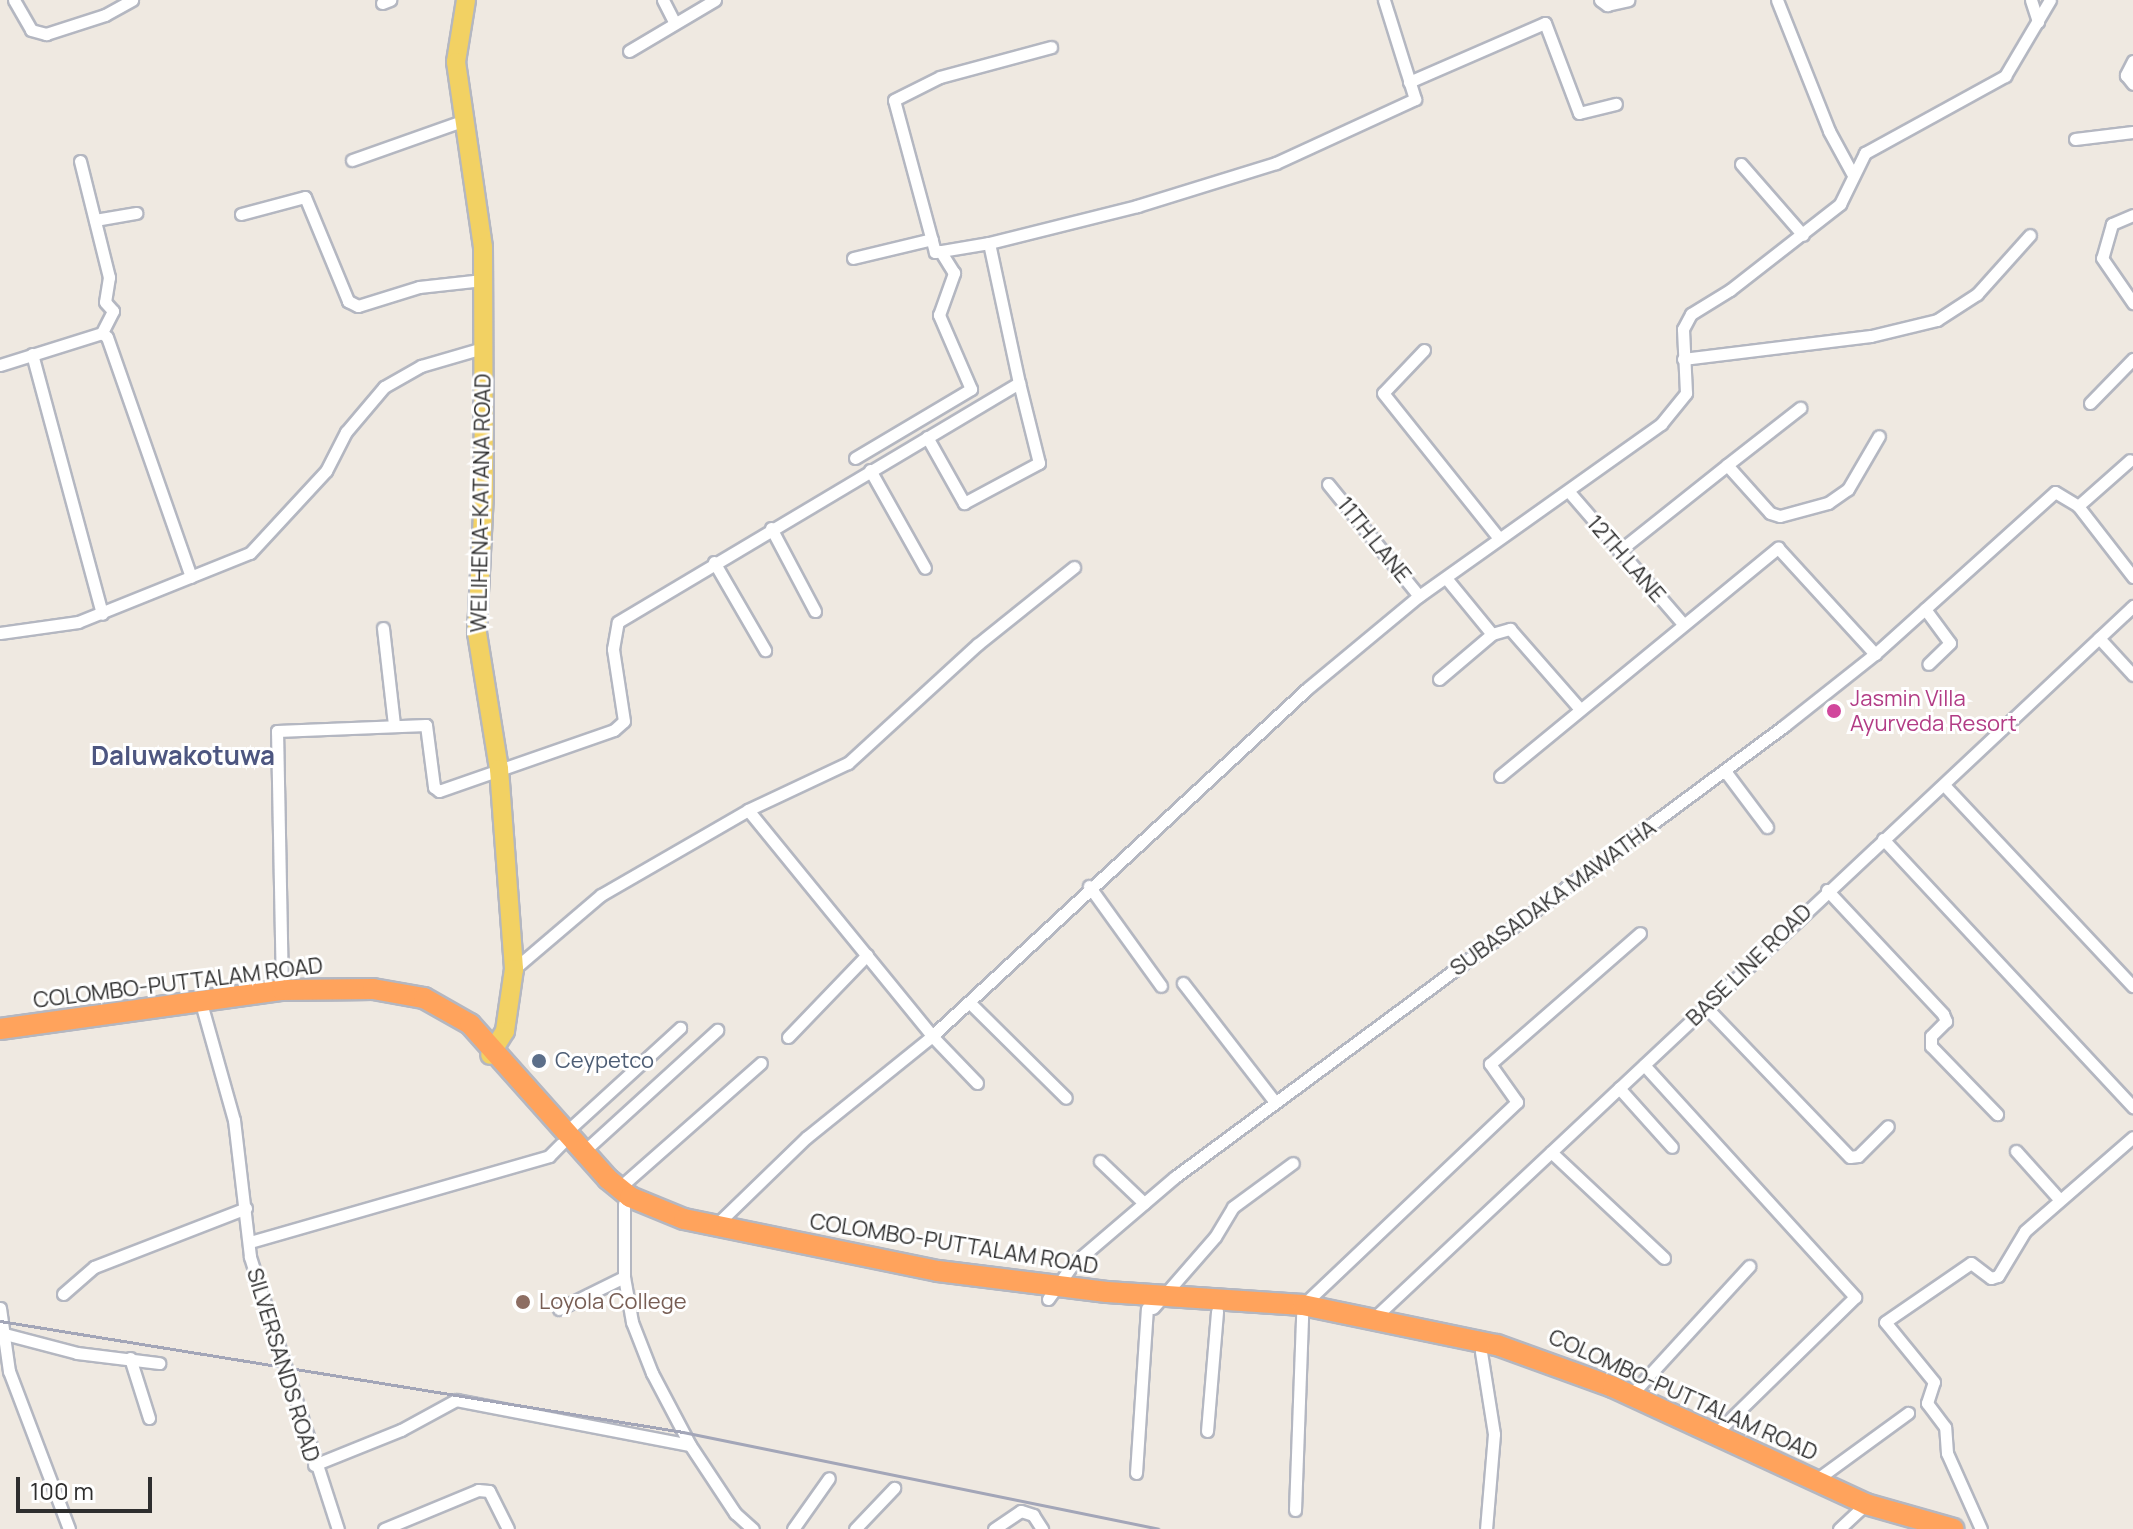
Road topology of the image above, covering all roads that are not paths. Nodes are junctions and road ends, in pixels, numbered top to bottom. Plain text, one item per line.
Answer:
1 (14, 0) edge
2 (132, 0) edge
3 (466, 0) edge
4 (663, 0) edge
5 (715, 0) edge
6 (1384, 0) edge
7 (1600, 0) edge
8 (1628, 0) edge
9 (1777, 0) edge
10 (2031, 0) edge
11 (2050, 0) edge
12 (674, 22) junction
13 (2038, 22) junction
14 (1051, 47) dead end
15 (629, 51) dead end
16 (2133, 61) edge
17 (1409, 82) junction
18 (2133, 84) edge
19 (1616, 104) dead end
20 (465, 120) junction
21 (2133, 132) edge
22 (2075, 139) dead end
23 (352, 160) dead end
24 (80, 161) dead end
25 (1741, 164) dead end
26 (1853, 175) junction
27 (136, 213) dead end
28 (241, 214) dead end
29 (2133, 215) edge
30 (95, 220) junction
31 (1803, 235) junction
32 (2030, 235) dead end
33 (932, 239) junction
34 (989, 243) junction
35 (940, 251) junction
36 (853, 258) dead end
37 (483, 280) junction
38 (2133, 303) edge
39 (102, 333) junction
40 (483, 348) junction
41 (1424, 350) dead end
42 (32, 354) junction
43 (1683, 359) junction
44 (2133, 359) edge
45 (0, 365) edge
46 (1019, 383) junction
47 (2090, 403) dead end
48 (1800, 408) dead end
49 (1879, 436) dead end
50 (927, 437) junction
51 (855, 458) dead end
52 (2130, 460) dead end
53 (1727, 465) junction
54 (870, 470) junction
55 (1328, 484) dead end
56 (1570, 493) junction
57 (2078, 506) junction
58 (771, 528) junction
59 (1498, 537) junction
60 (1619, 551) junction
61 (714, 562) junction
62 (1074, 567) dead end
63 (925, 568) dead end
64 (191, 577) junction
65 (2133, 577) edge
66 (1446, 578) junction
67 (1419, 596) junction
68 (2133, 606) edge
69 (1925, 609) junction
70 (815, 611) dead end
71 (102, 614) junction
72 (1683, 624) junction
73 (383, 628) dead end
74 (0, 633) edge
75 (1492, 634) junction
76 (2099, 638) junction
77 (765, 650) dead end
78 (1875, 654) junction
79 (1928, 664) dead end
80 (2133, 675) edge
81 (1439, 679) dead end
82 (1580, 709) junction
83 (394, 725) junction
84 (499, 769) junction
85 (1725, 771) junction
86 (1500, 776) dead end
87 (1944, 785) junction
88 (748, 810) junction
89 (1767, 827) dead end
90 (1883, 839) junction
91 (1089, 886) junction
92 (1827, 890) junction
93 (1640, 933) dead end
94 (867, 955) junction
95 (514, 969) junction
96 (1183, 983) dead end
97 (1161, 986) dead end
98 (2133, 986) edge
99 (282, 990) junction
100 (969, 1002) junction
101 (1705, 1006) junction
102 (203, 1010) junction
103 (680, 1028) dead end
104 (0, 1029) edge
105 (717, 1030) dead end
106 (932, 1036) junction
107 (788, 1037) dead end
108 (0, 1041) edge
109 (492, 1053) junction
110 (761, 1063) dead end
111 (1644, 1065) junction
112 (977, 1083) dead end
113 (1619, 1088) junction
114 (1066, 1098) dead end
115 (1275, 1102) junction
116 (2133, 1107) edge
117 (1997, 1114) dead end
118 (1888, 1126) dead end
119 (2133, 1137) edge
120 (563, 1139) junction
121 (1672, 1147) dead end
122 (2016, 1151) dead end
123 (1551, 1152) junction
124 (582, 1153) junction
125 (1100, 1161) dead end
126 (1293, 1163) dead end
127 (624, 1196) junction
128 (2059, 1199) junction
129 (1144, 1203) junction
130 (246, 1208) junction
131 (715, 1226) junction
132 (250, 1242) junction
133 (1664, 1258) dead end
134 (1749, 1266) dead end
135 (624, 1277) junction
136 (1051, 1292) junction
137 (63, 1294) dead end
138 (1154, 1304) junction
139 (0, 1308) edge
140 (559, 1309) dead end
141 (1302, 1310) junction
142 (1217, 1311) junction
143 (1371, 1321) junction
144 (2, 1334) edge
145 (1481, 1352) junction
146 (130, 1358) junction
147 (159, 1363) dead end
148 (1631, 1395) junction
149 (1908, 1413) dead end
150 (149, 1418) dead end
151 (1207, 1431) dead end
152 (1714, 1435) junction
153 (690, 1445) junction
154 (314, 1465) junction
155 (1136, 1473) dead end
156 (829, 1478) dead end
157 (1816, 1480) junction
158 (894, 1488) dead end
159 (1863, 1508) junction
160 (1295, 1510) dead end
161 (69, 1529) edge
162 (338, 1529) edge
163 (384, 1529) edge
164 (508, 1529) edge
165 (753, 1529) edge
166 (793, 1529) edge
167 (855, 1529) edge
168 (994, 1529) edge
169 (1042, 1529) edge
170 (1486, 1529) edge
171 (1839, 1529) edge
172 (1910, 1529) edge
173 (1954, 1529) edge
174 (1981, 1529) edge

1 - 2 street
3 - 20 main road, WELIHENA-KATANA ROAD
4 - 12 street
5 - 12 street
6 - 17 street
7 - 8 street
9 - 26 street
10 - 13 street
11 - 13 street
12 - 15 street
13 - 26 street
14 - 33 street
16 - 18 street
17 - 19 street
17 - 34 street
20 - 23 street
20 - 37 main road, WELIHENA-KATANA ROAD
21 - 22 street
24 - 30 street
25 - 31 street
26 - 31 street
27 - 30 street
28 - 37 street
29 - 38 street
30 - 39 street
31 - 43 street
32 - 43 street
33 - 35 street
33 - 36 street
34 - 35 street
34 - 46 street
35 - 51 street
37 - 40 main road, WELIHENA-KATANA ROAD
39 - 42 street
39 - 64 street
40 - 64 street
40 - 84 main road, WELIHENA-KATANA ROAD
41 - 59 street
42 - 45 street
42 - 71 street
43 - 56 street
44 - 47 street
46 - 50 street
46 - 50 street
48 - 53 street
49 - 53 street
50 - 54 street
52 - 57 street
53 - 60 street
54 - 58 street
54 - 63 street
55 - 67 street, 11TH LANE
56 - 59 street
56 - 60 street, 12TH LANE
57 - 65 street
57 - 69 street, SUBASADAKA MAWATHA
58 - 61 street
58 - 70 street
59 - 66 street
60 - 72 street, 12TH LANE
61 - 77 street
61 - 84 street
62 - 88 street
64 - 71 street
66 - 67 street
66 - 75 street
67 - 91 street
68 - 76 street, BASE LINE ROAD
69 - 78 street, SUBASADAKA MAWATHA
69 - 79 street
71 - 74 street
72 - 78 street
72 - 82 street
73 - 83 street
75 - 81 street
75 - 82 street
76 - 80 street
76 - 87 street, BASE LINE ROAD
78 - 85 street, SUBASADAKA MAWATHA
82 - 86 street
83 - 84 street
83 - 99 street
84 - 95 main road, WELIHENA-KATANA ROAD
85 - 89 street
85 - 115 street, SUBASADAKA MAWATHA
87 - 90 street, BASE LINE ROAD
87 - 98 street
88 - 94 street
88 - 95 street
90 - 92 street, BASE LINE ROAD
90 - 116 street
91 - 97 street
91 - 100 street
92 - 101 street, BASE LINE ROAD
92 - 117 street
93 - 141 street
94 - 106 street
94 - 107 street
95 - 109 main road, WELIHENA-KATANA ROAD
96 - 115 street
99 - 104 highway, COLOMBO-PUTTALAM ROAD
99 - 109 highway, COLOMBO-PUTTALAM ROAD
100 - 106 street
100 - 114 street
101 - 111 street, BASE LINE ROAD
101 - 118 street
102 - 108 highway, COLOMBO-PUTTALAM ROAD
102 - 109 highway, COLOMBO-PUTTALAM ROAD
102 - 130 street, SILVERSANDS ROAD
103 - 120 street
105 - 124 street
106 - 112 street
106 - 131 street
109 - 120 highway, COLOMBO-PUTTALAM ROAD
110 - 127 street
111 - 113 street, BASE LINE ROAD
111 - 152 street
113 - 121 street
113 - 123 street, BASE LINE ROAD
115 - 129 street, SUBASADAKA MAWATHA
119 - 128 street
120 - 124 highway, COLOMBO-PUTTALAM ROAD
120 - 127 highway, COLOMBO-PUTTALAM ROAD
120 - 132 street
122 - 128 street
123 - 133 street
123 - 143 street, BASE LINE ROAD
124 - 127 highway, COLOMBO-PUTTALAM ROAD
125 - 129 street
126 - 138 street
127 - 131 highway, COLOMBO-PUTTALAM ROAD
127 - 135 street
127 - 136 highway, COLOMBO-PUTTALAM ROAD
128 - 174 street
129 - 136 street, SUBASADAKA MAWATHA
130 - 132 street, SILVERSANDS ROAD
130 - 137 street
131 - 136 highway, COLOMBO-PUTTALAM ROAD
132 - 154 street, SILVERSANDS ROAD
134 - 148 street
135 - 140 street
135 - 153 street
136 - 138 highway, COLOMBO-PUTTALAM ROAD
138 - 141 highway, COLOMBO-PUTTALAM ROAD
138 - 142 highway, COLOMBO-PUTTALAM ROAD
138 - 155 street
139 - 144 street
141 - 142 highway, COLOMBO-PUTTALAM ROAD
141 - 143 highway, COLOMBO-PUTTALAM ROAD
141 - 160 street
142 - 151 street
143 - 145 highway, COLOMBO-PUTTALAM ROAD
143 - 148 highway, COLOMBO-PUTTALAM ROAD
144 - 146 street
144 - 161 street
145 - 159 highway, COLOMBO-PUTTALAM ROAD
145 - 170 street
146 - 147 street
146 - 150 street
148 - 152 highway, COLOMBO-PUTTALAM ROAD
149 - 157 street
152 - 157 highway, COLOMBO-PUTTALAM ROAD
153 - 154 street
153 - 165 street
154 - 162 street, SILVERSANDS ROAD
156 - 166 street
157 - 159 highway, COLOMBO-PUTTALAM ROAD
158 - 167 street
159 - 171 street
159 - 172 highway, COLOMBO-PUTTALAM ROAD
159 - 173 highway, COLOMBO-PUTTALAM ROAD
163 - 164 street
168 - 169 street

